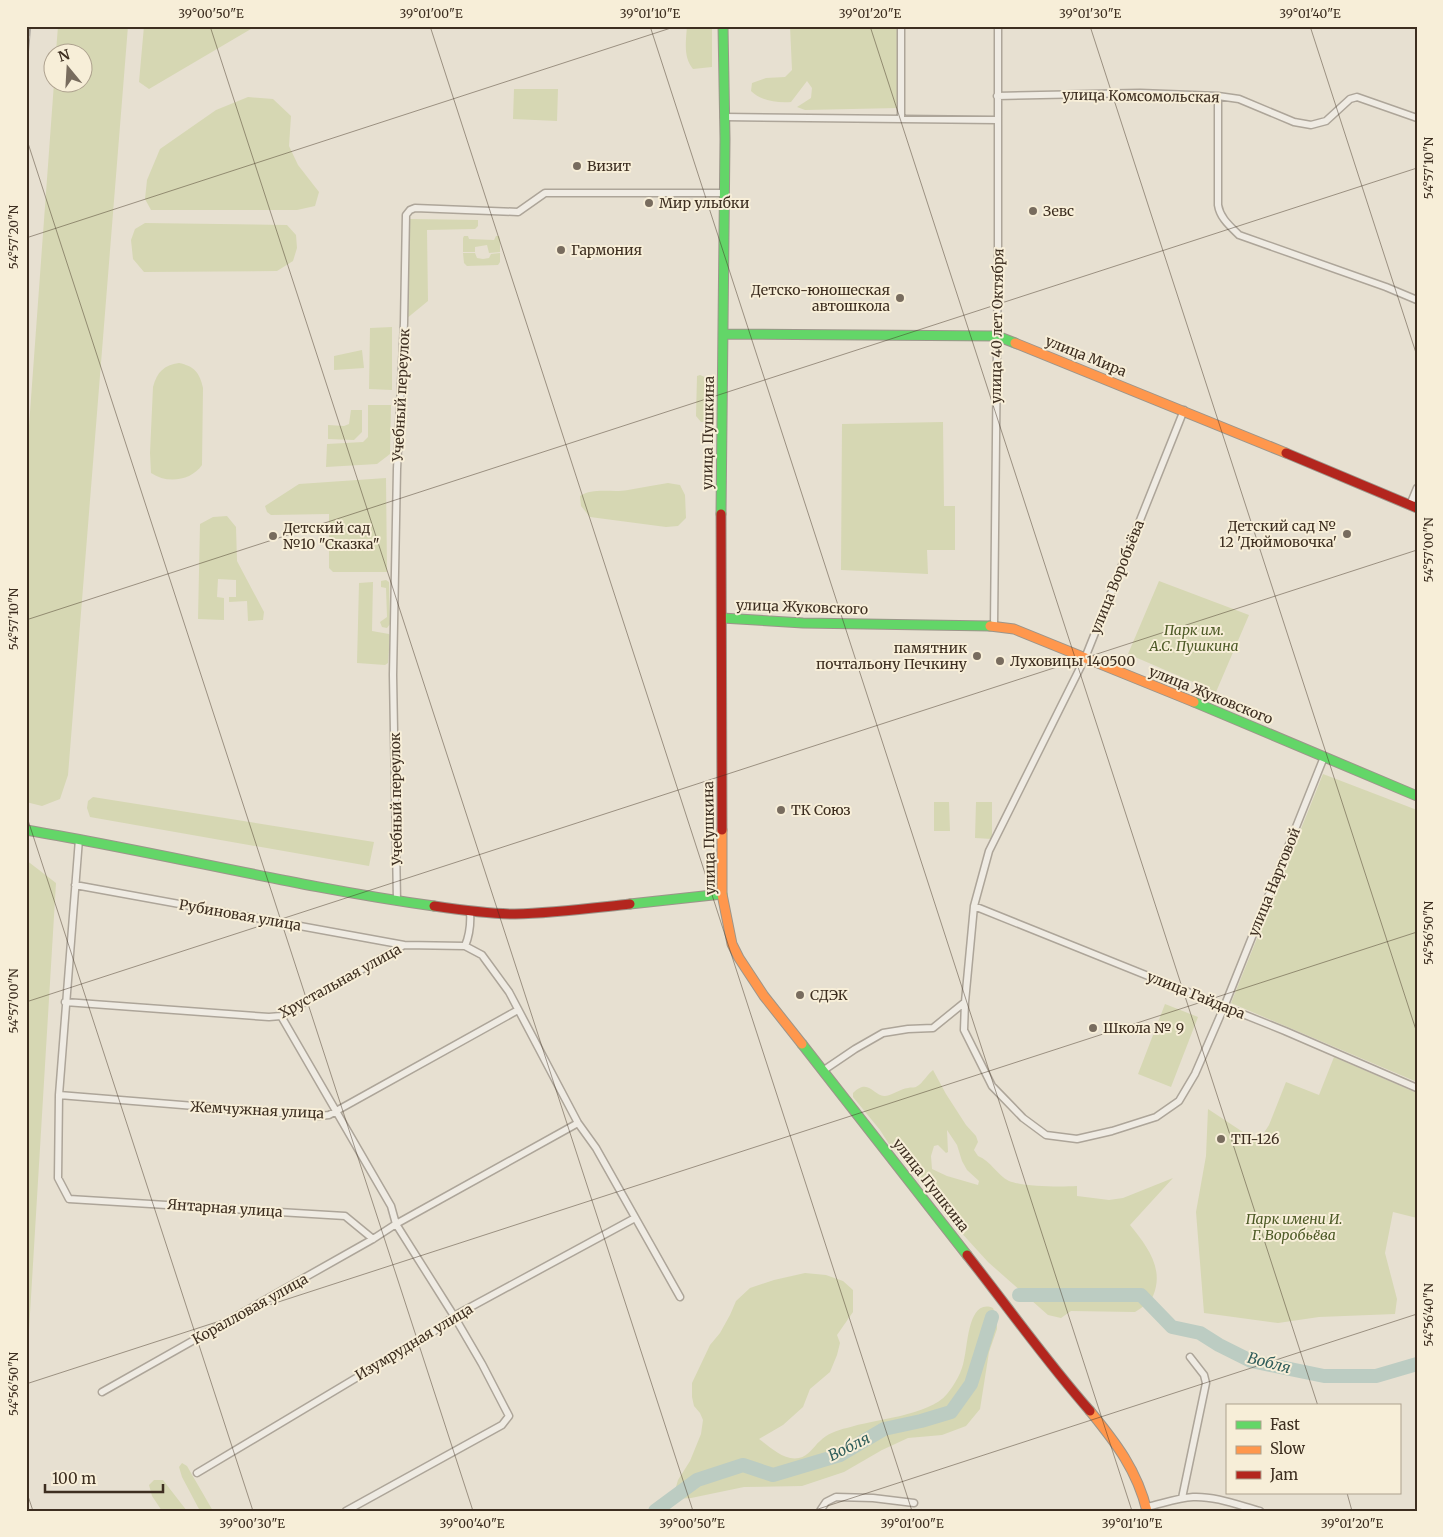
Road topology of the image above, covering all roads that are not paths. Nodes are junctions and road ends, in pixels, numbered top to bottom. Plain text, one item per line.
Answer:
1 (723, 26) edge
2 (901, 26) edge
3 (998, 26) edge
4 (997, 96) junction
5 (1218, 96) junction
6 (724, 117) junction
7 (1417, 118) edge
8 (900, 119) junction
9 (997, 120) junction
10 (725, 193) junction
11 (1417, 300) edge
12 (724, 334) junction
13 (997, 336) junction
14 (1184, 410) junction
15 (1417, 488) edge
16 (1413, 507) edge
17 (722, 618) junction
18 (994, 626) junction
19 (1085, 658) junction
20 (1324, 758) junction
21 (1417, 796) edge
22 (26, 830) edge
23 (79, 839) junction
24 (75, 885) junction
25 (722, 894) junction
26 (397, 902) junction
27 (974, 906) junction
28 (470, 911) junction
29 (404, 945) junction
30 (465, 946) junction
31 (65, 1002) junction
32 (965, 1002) junction
33 (1224, 1007) junction
34 (518, 1010) junction
35 (281, 1016) junction
36 (824, 1070) junction
37 (1417, 1088) edge
38 (59, 1095) junction
39 (336, 1112) junction
40 (578, 1123) junction
41 (635, 1218) junction
42 (396, 1224) junction
43 (373, 1239) junction
44 (680, 1297) dead end
45 (454, 1316) junction
46 (1190, 1358) dead end
47 (102, 1392) dead end
48 (197, 1473) dead end
49 (1182, 1498) junction
50 (914, 1503) dead end
51 (1146, 1509) edge
52 (346, 1511) edge
53 (820, 1511) edge
54 (1260, 1511) edge

1 - 6 street, улица Пушкина
2 - 8 street
3 - 4 street, улица 40 лет Октября
4 - 5 street, улица Комсомольская
4 - 9 street, улица 40 лет Октября
5 - 7 street, улица Комсомольская
5 - 11 street
6 - 8 street
6 - 10 street, улица Пушкина
8 - 9 street
9 - 13 street, улица 40 лет Октября
10 - 12 street, улица Пушкина
10 - 26 street, Учебный переулок
12 - 13 street, улица Мира
12 - 17 street, улица Пушкина
13 - 14 street, улица Мира
13 - 18 street, улица 40 лет Октября
14 - 16 street, улица Мира
14 - 19 street, улица Воробьёва
15 - 16 street
17 - 18 street, улица Жуковского
17 - 25 street, улица Пушкина
18 - 19 street, улица Жуковского
19 - 20 street, улица Жуковского
19 - 27 street, улица Воробьёва
20 - 21 street, улица Жуковского
20 - 33 street, улица Нартовой
22 - 23 street
23 - 24 street
23 - 26 street
24 - 29 street, Рубиновая улица
24 - 31 street
25 - 28 street
25 - 36 street, улица Пушкина
26 - 28 street
27 - 32 street, улица Воробьёва
27 - 33 street, улица Гайдара
28 - 30 street
29 - 30 street, Хрустальная улица
29 - 35 street, Хрустальная улица
30 - 34 street
31 - 35 street, Хрустальная улица
31 - 38 street
32 - 33 street, улица Нартовой
32 - 36 street
33 - 37 street, улица Гайдара
34 - 39 street, Жемчужная улица
34 - 40 street
35 - 39 street
36 - 51 street, улица Пушкина
38 - 39 street, Жемчужная улица
38 - 43 street, Янтарная улица
39 - 42 street
40 - 41 street
40 - 42 street
41 - 44 street
41 - 45 street, Изумрудная улица
42 - 43 street, Коралловая улица
42 - 45 street
43 - 47 street, Коралловая улица
45 - 48 street, Изумрудная улица
45 - 52 street
46 - 49 street
49 - 51 street
49 - 54 street
50 - 53 street

